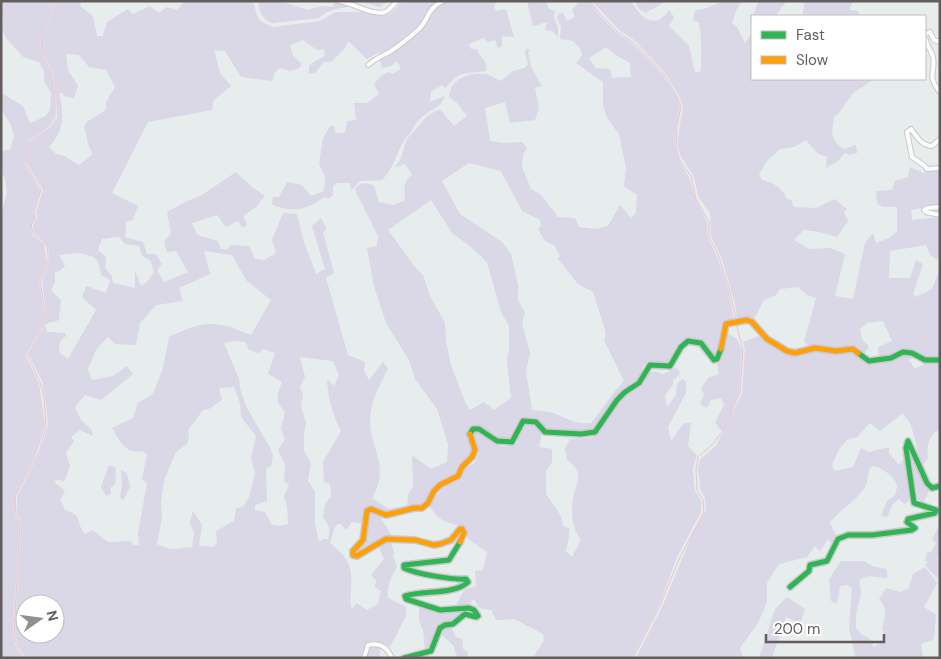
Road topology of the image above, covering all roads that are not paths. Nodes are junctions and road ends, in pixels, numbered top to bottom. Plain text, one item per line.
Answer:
1 (339, 1) edge
2 (398, 1) edge
3 (443, 1) edge
4 (926, 34) edge
5 (940, 42) edge
6 (926, 45) edge
7 (368, 66) dead end
8 (940, 92) edge
9 (940, 139) edge
10 (940, 168) edge
11 (940, 207) edge
12 (940, 215) edge
13 (940, 360) edge
14 (940, 486) edge
15 (790, 587) dead end
16 (364, 658) edge
17 (392, 658) edge
18 (404, 658) edge

1 - 2 street
3 - 7 street
4 - 5 street
6 - 8 street
9 - 10 street
11 - 12 street
13 - 18 street
14 - 15 street
16 - 17 street

